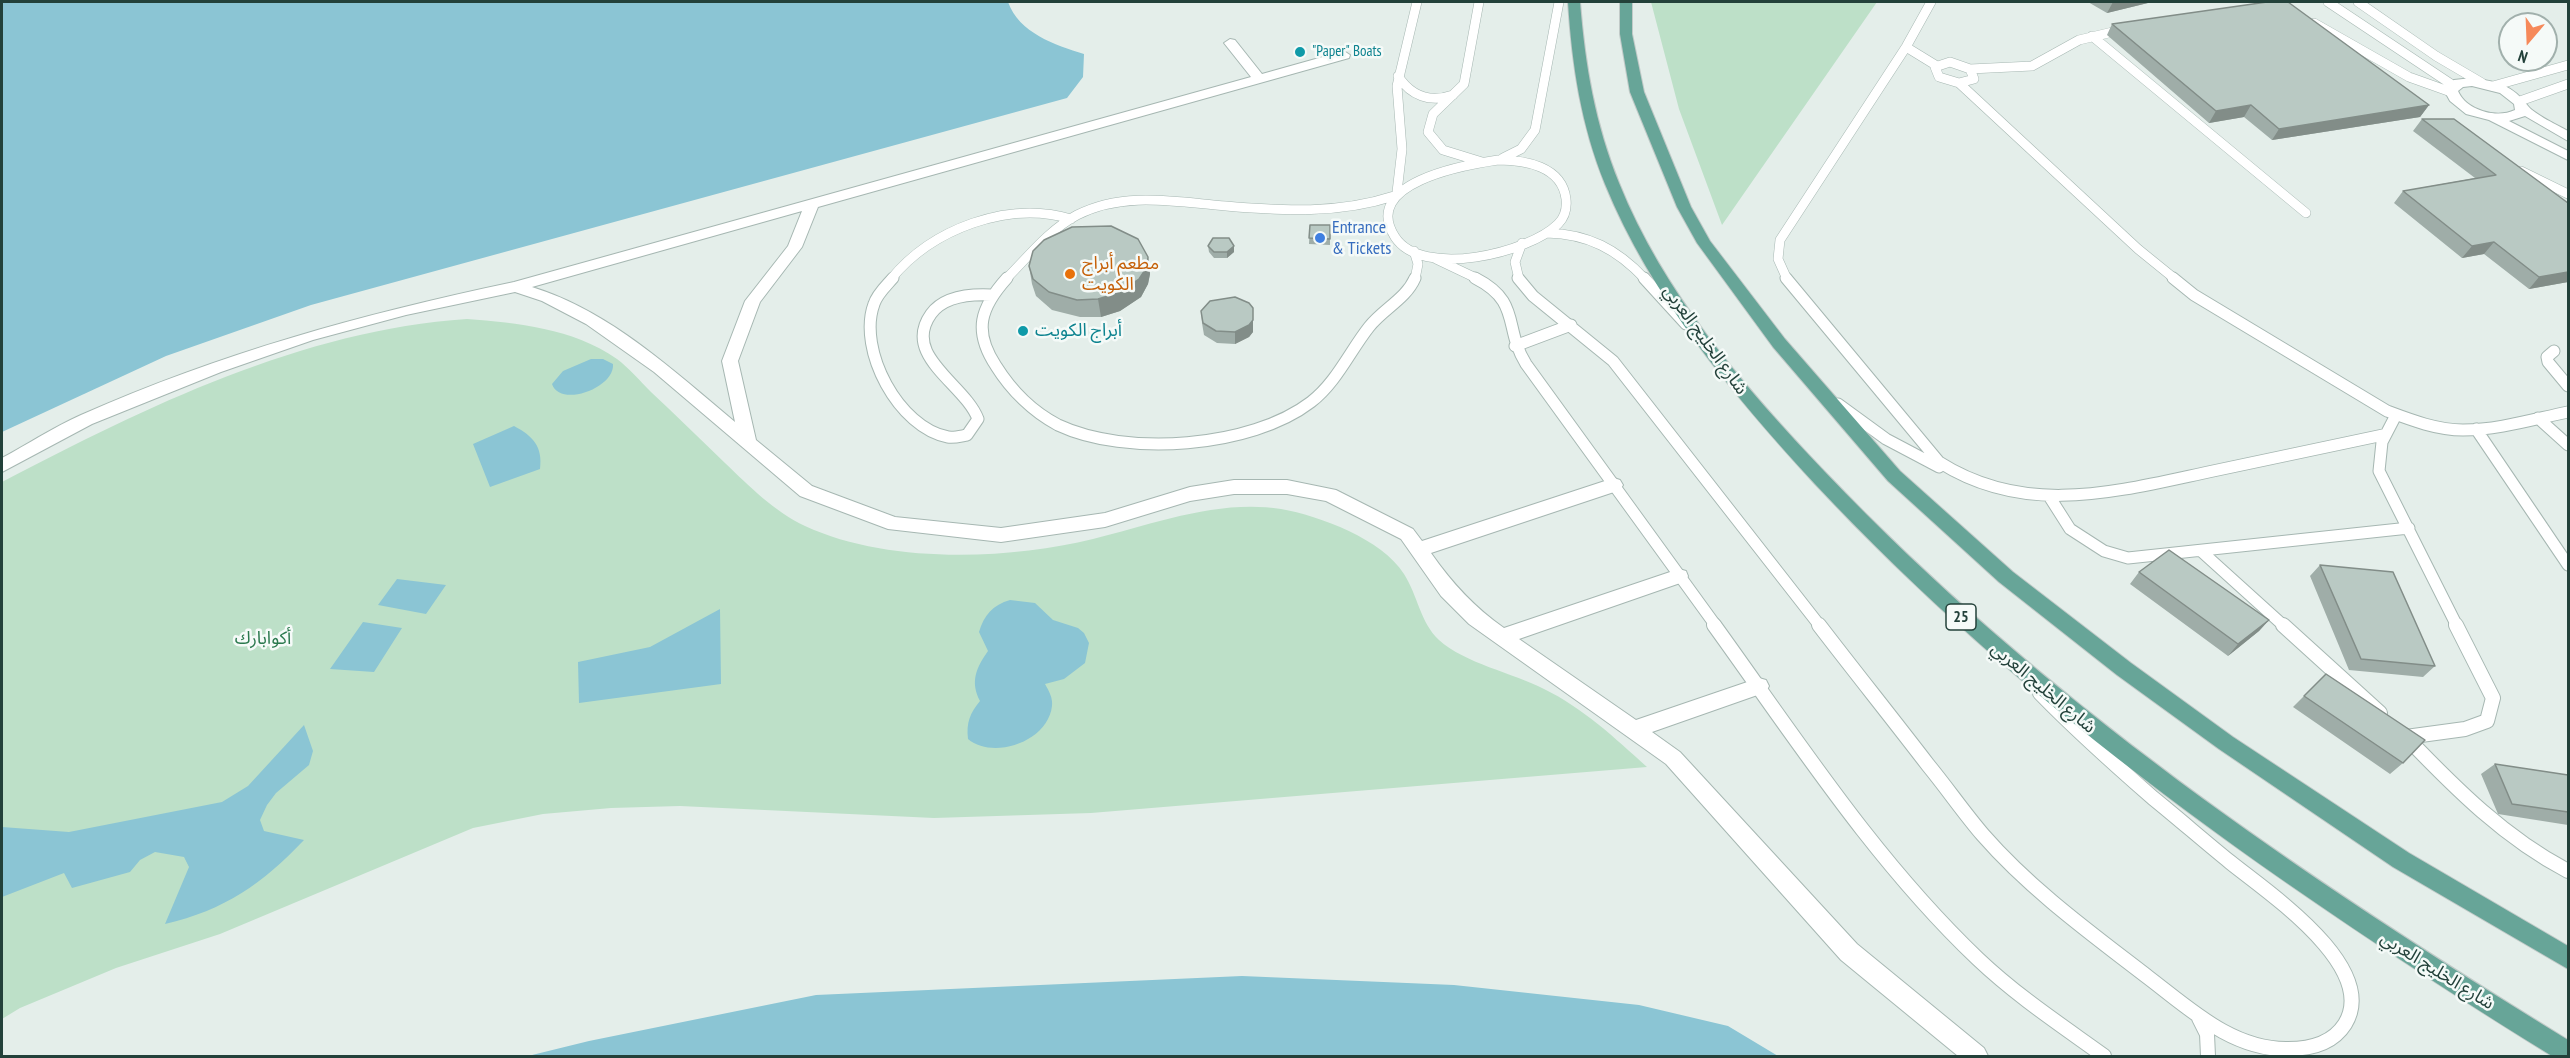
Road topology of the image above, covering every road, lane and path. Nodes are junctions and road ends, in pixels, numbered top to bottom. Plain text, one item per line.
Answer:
1 (1417, 2) edge
2 (1479, 2) edge
3 (1560, 2) edge
4 (1574, 2) edge
5 (1626, 2) edge
6 (1930, 2) edge
7 (2328, 2) edge
8 (2358, 2) edge
9 (2303, 17) edge
10 (2127, 29) edge
11 (2092, 36) junction
12 (1230, 43) dead end
13 (1906, 46) junction
14 (1344, 55) dead end
15 (2568, 65) edge
16 (1937, 66) junction
17 (1970, 69) junction
18 (1398, 76) junction
19 (1259, 78) junction
20 (1959, 83) junction
21 (2487, 84) junction
22 (2568, 84) edge
23 (2452, 89) junction
24 (1458, 91) junction
25 (2521, 105) junction
26 (2490, 116) junction
27 (2568, 137) edge
28 (2568, 156) edge
29 (1498, 160) junction
30 (1484, 162) junction
31 (2507, 163) edge
32 (1395, 194) junction
33 (2568, 194) edge
34 (813, 202) junction
35 (2306, 213) dead end
36 (1071, 219) junction
37 (1545, 233) junction
38 (1522, 243) junction
39 (1414, 251) junction
40 (1436, 259) junction
41 (515, 287) junction
42 (991, 295) junction
43 (1571, 325) junction
44 (1701, 340) junction
45 (1515, 346) junction
46 (2554, 351) dead end
47 (1816, 386) junction
48 (2568, 386) edge
49 (2568, 412) edge
50 (2396, 415) junction
51 (2538, 418) junction
52 (2476, 429) junction
53 (2383, 435) junction
54 (748, 441) junction
55 (2568, 445) edge
56 (2, 466) edge
57 (1954, 474) junction
58 (1614, 485) junction
59 (2049, 496) junction
60 (2409, 528) junction
61 (1418, 550) junction
62 (2201, 551) junction
63 (2568, 565) edge
64 (1680, 576) junction
65 (1502, 637) junction
66 (2014, 666) junction
67 (1759, 686) junction
68 (2397, 729) junction
69 (1633, 730) junction
70 (2568, 871) edge
71 (2568, 958) edge
72 (2198, 1016) junction
73 (2568, 1053) edge
74 (2277, 1054) edge
75 (1976, 1056) edge
76 (2104, 1056) edge
77 (2208, 1056) edge

1 - 18 lane
2 - 24 lane
3 - 29 lane
4 - 44 main road, شارع الخليج العربي / 25
5 - 47 main road
6 - 13 lane
7 - 23 lane
8 - 21 lane
9 - 23 lane
10 - 11 lane
11 - 17 lane
11 - 35 lane
12 - 19 street
13 - 16 lane
13 - 57 lane
14 - 19 street
15 - 21 lane
16 - 17 lane
16 - 20 lane
17 - 20 lane
18 - 24 lane
18 - 32 lane
19 - 34 street
20 - 50 lane
21 - 23 street
21 - 25 street
22 - 25 lane
23 - 26 street
24 - 30 lane
25 - 26 street
25 - 27 street
26 - 28 street
29 - 30 lane
29 - 37 lane
30 - 32 lane
31 - 33 lane
32 - 36 lane
32 - 39 lane
34 - 41 street
34 - 54 street
36 - 42 lane
36 - 42 lane
37 - 38 lane
37 - 44 lane
38 - 40 lane
38 - 43 lane
39 - 40 lane
39 - 42 lane
40 - 45 lane
41 - 54 street
41 - 56 street
43 - 45 lane
43 - 72 lane
44 - 66 main road, شارع الخليج العربي / 25
45 - 58 lane
46 - 48 lane
47 - 57 lane
47 - 71 main road
49 - 51 lane
50 - 52 lane
50 - 53 lane
51 - 52 lane
51 - 55 lane
52 - 63 lane
53 - 59 lane
53 - 60 lane
54 - 61 street
57 - 59 lane
58 - 61 street
58 - 64 lane
59 - 62 lane
60 - 62 lane
60 - 68 lane
61 - 65 street
62 - 68 lane
64 - 65 street
64 - 67 lane
65 - 69 street
66 - 73 main road, شارع الخليج العربي / 25
66 - 74 lane
67 - 69 street
67 - 76 lane
68 - 70 lane
69 - 75 street
72 - 74 lane
72 - 77 lane

